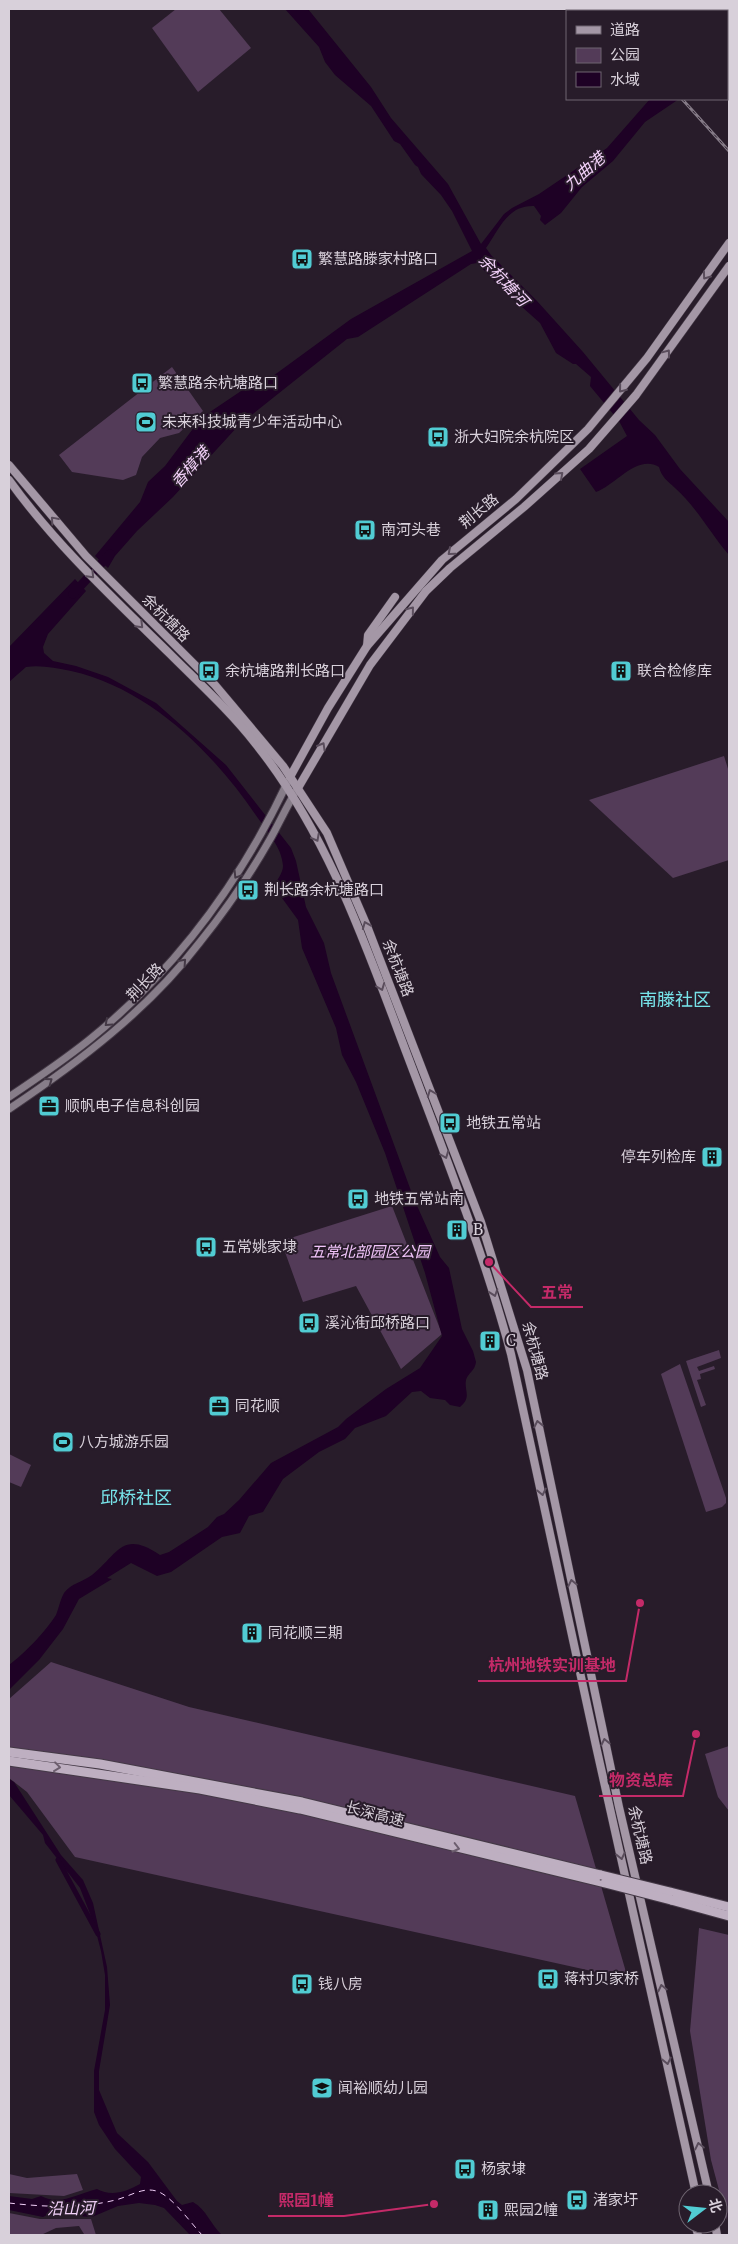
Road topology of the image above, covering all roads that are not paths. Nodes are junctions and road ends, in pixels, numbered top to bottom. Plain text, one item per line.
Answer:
1 (729, 244) edge
2 (729, 266) edge
3 (9, 465) edge
4 (9, 480) edge
5 (395, 597) dead end
6 (367, 646) junction
7 (290, 777) junction
8 (286, 785) junction
9 (298, 788) junction
10 (293, 795) junction
11 (9, 1097) edge
12 (9, 1109) edge
13 (9, 1752) edge
14 (9, 1761) edge
15 (603, 1879) junction
16 (683, 1900) junction
17 (729, 1906) edge
18 (729, 1916) edge
19 (729, 1921) edge
20 (694, 2184) edge
21 (707, 2184) edge

1 -> 6 main road, 荆长路
9 -> 2 main road, 荆长路
7 -> 3 main road, 余杭塘路
4 -> 8 main road, 余杭塘路
5 - 6 main road
6 - 7 main road, 荆长路
7 - 8 main road, 荆长路
7 - 9 main road, 余杭塘路
8 - 10 main road, 余杭塘路
8 -> 11 main road, 荆长路
9 - 10 main road, 荆长路
21 -> 9 main road, 余杭塘路
12 -> 10 main road, 荆长路
10 -> 20 main road, 余杭塘路
13 - 15 highway, 长深高速
14 -> 15 highway, 长深高速
15 - 16 highway, 长深高速, bridge
16 - 17 highway, 长深高速
16 - 18 highway, 长深高速
16 - 19 highway

